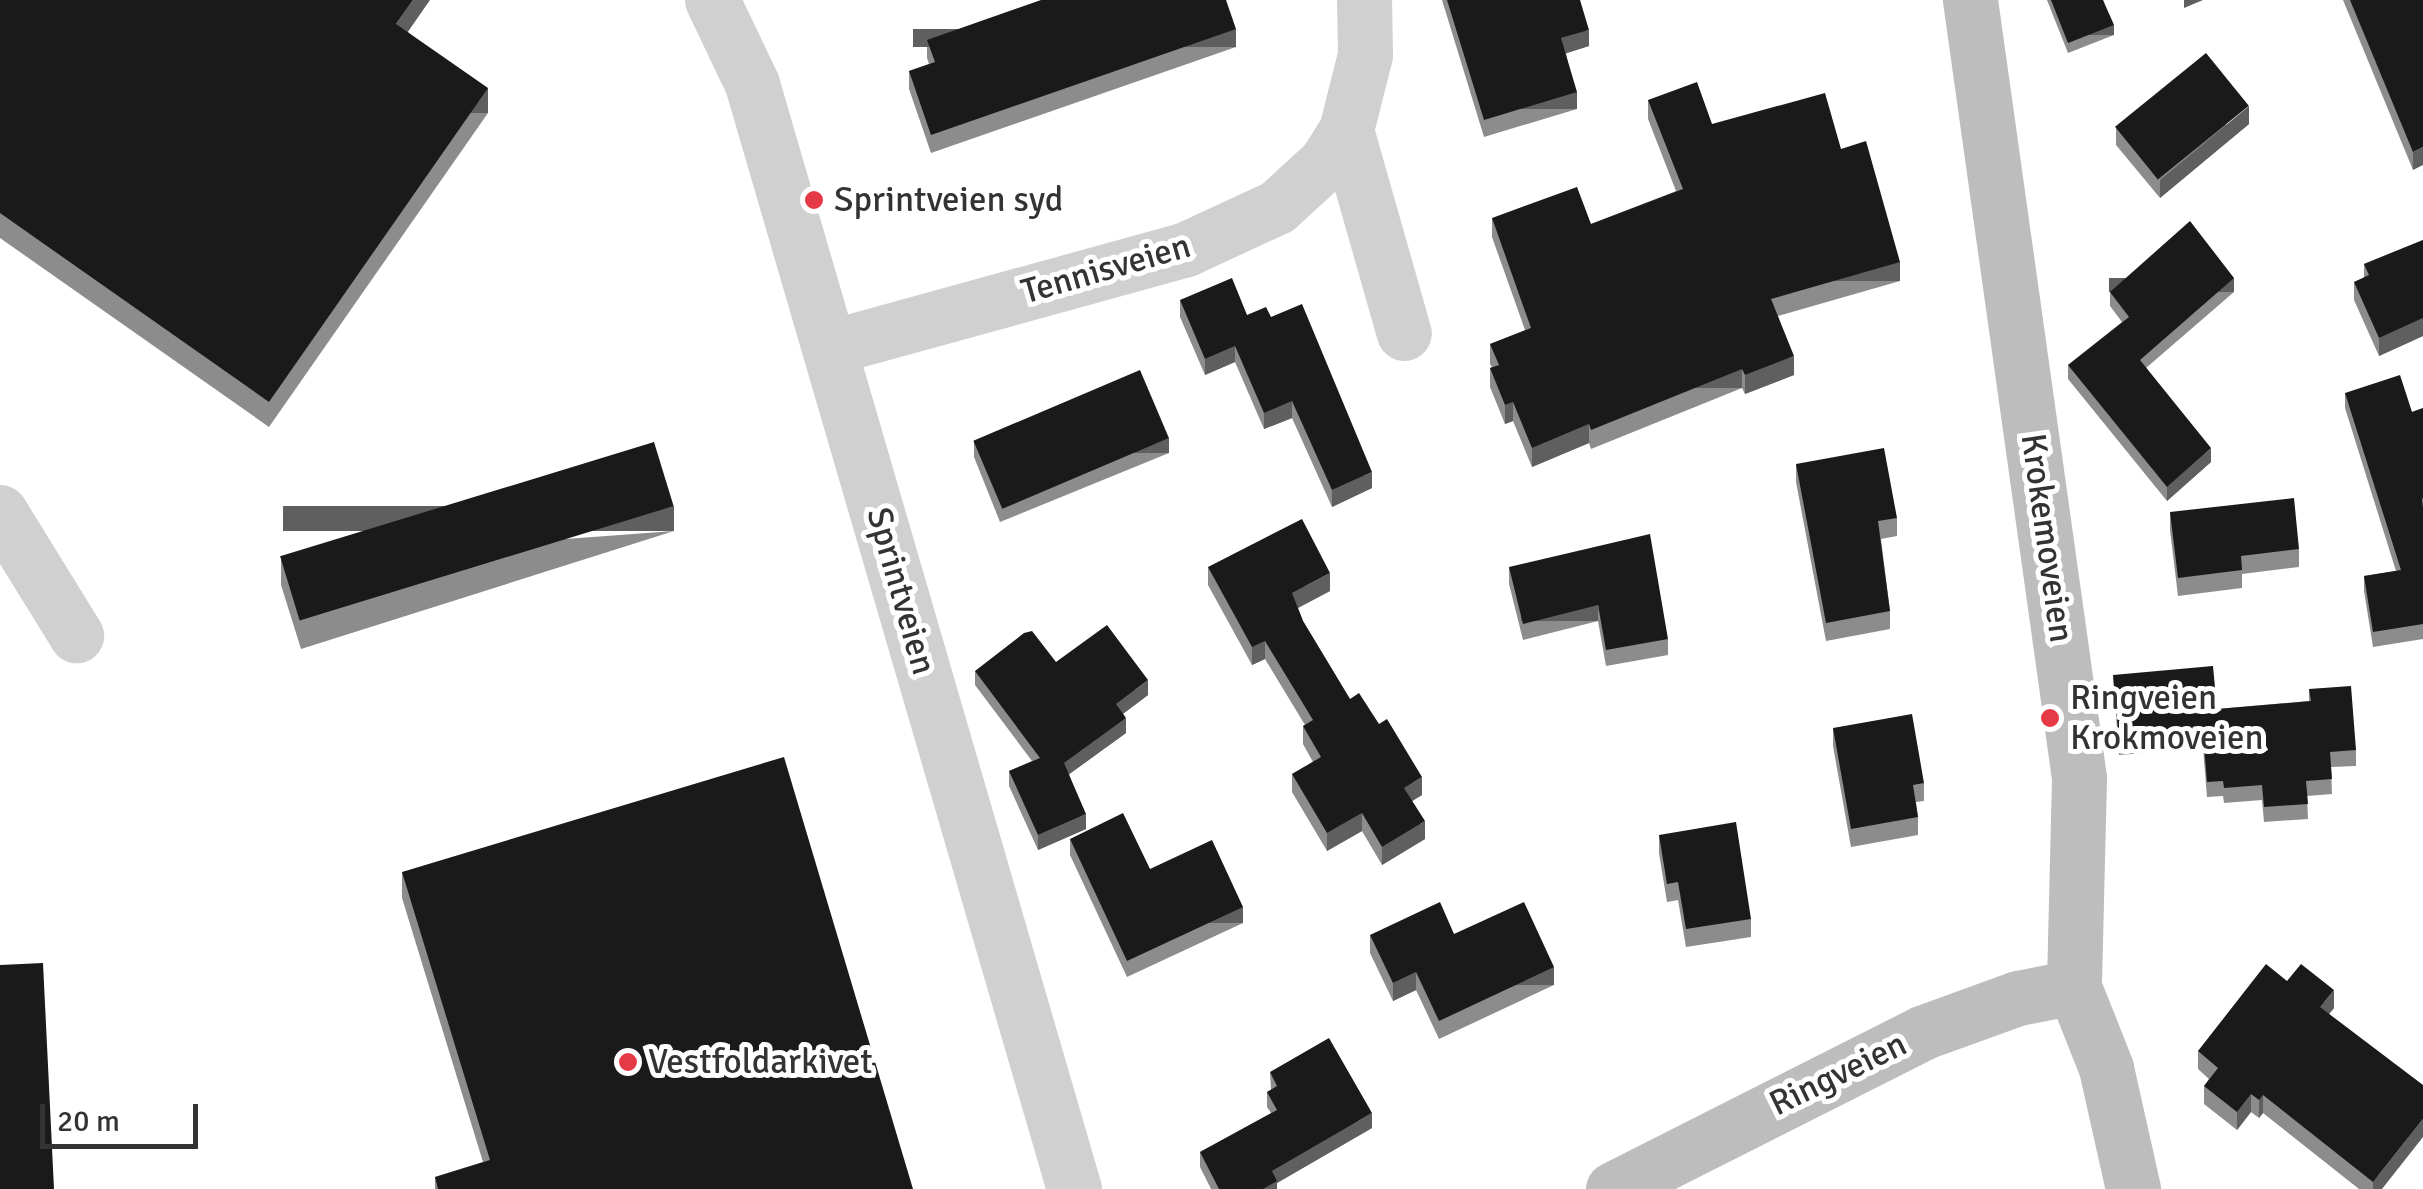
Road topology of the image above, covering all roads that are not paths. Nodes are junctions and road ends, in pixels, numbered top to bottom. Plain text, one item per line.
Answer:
1 (712, 0) edge
2 (1364, 0) edge
3 (1970, 0) edge
4 (1346, 130) junction
5 (1404, 332) dead end
6 (831, 346) junction
7 (0, 512) edge
8 (76, 636) dead end
9 (2074, 987) junction
10 (1074, 1189) edge
11 (1613, 1189) edge
12 (2132, 1189) edge

1 - 6 street, Sprintveien
2 - 4 street, Tennisveien
3 - 9 main road, Krokemoveien
4 - 5 street, Tennisveien
4 - 6 street, Tennisveien
6 - 10 street, Sprintveien
7 - 8 street
9 - 11 main road, Ringveien
9 - 12 main road, Krokemoveien

